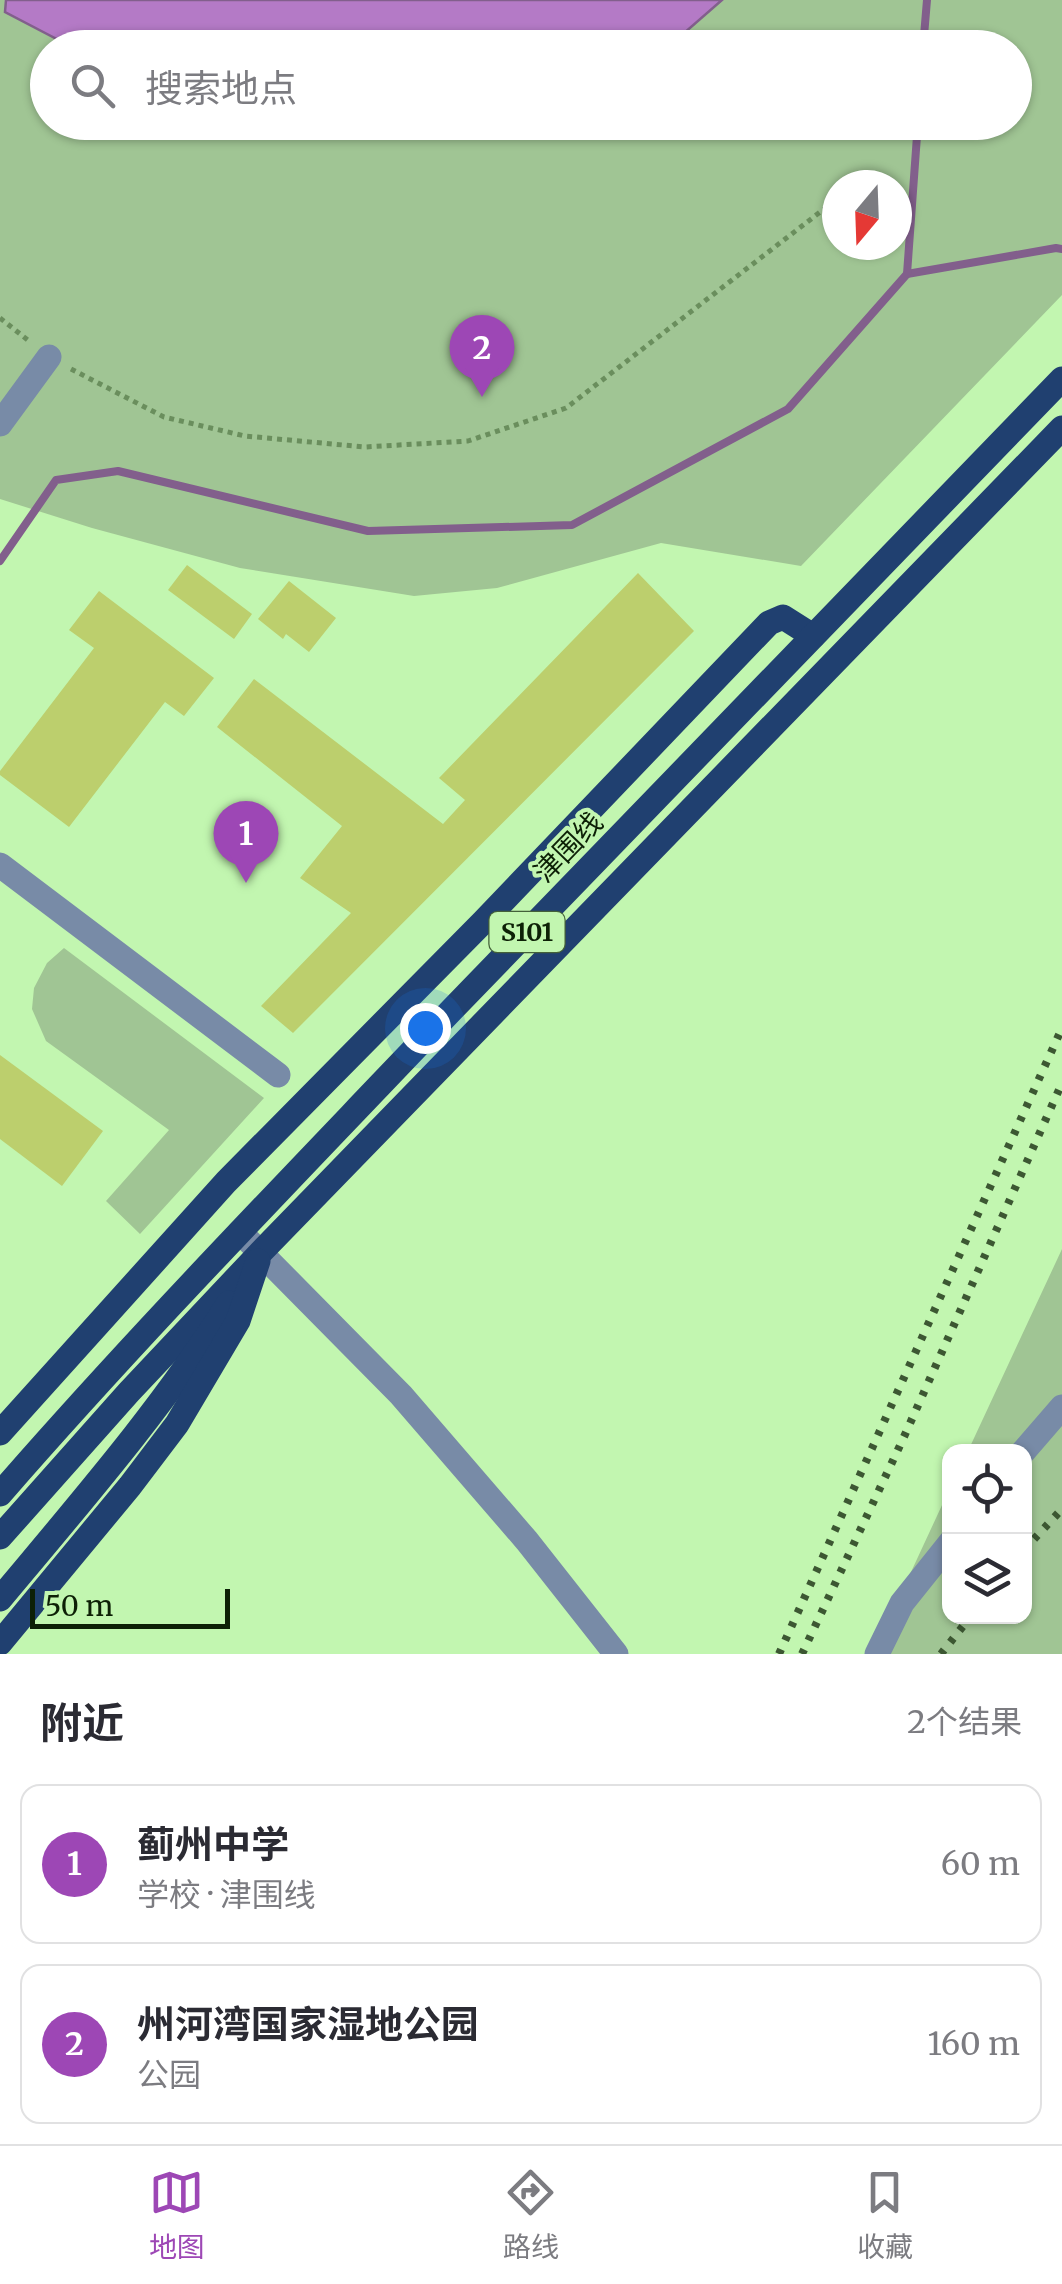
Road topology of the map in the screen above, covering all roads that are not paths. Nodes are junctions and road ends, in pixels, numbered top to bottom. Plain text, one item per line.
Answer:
1 (49, 357) road end
2 (1062, 379) edge
3 (0, 424) edge
4 (1062, 428) edge
5 (813, 636) junction
6 (0, 864) edge
7 (278, 1075) dead end
8 (240, 1232) junction
9 (261, 1252) junction
10 (1062, 1407) edge
11 (0, 1433) edge
12 (1030, 1444) edge
13 (0, 1494) edge
14 (0, 1538) edge
15 (942, 1553) edge
16 (0, 1599) edge
17 (0, 1643) edge
18 (616, 1654) edge
19 (877, 1654) edge

1 - 3 street
2 - 5 main road, 津围线 / S101
4 - 9 main road, S101
5 - 8 main road, 津围线 / S101
5 - 11 main road
6 - 7 street
8 - 9 street
8 - 13 main road, 津围线 / S101
9 - 14 main road, S101
9 - 16 main road
9 - 17 main road
9 - 18 street
10 - 12 street
15 - 19 street

